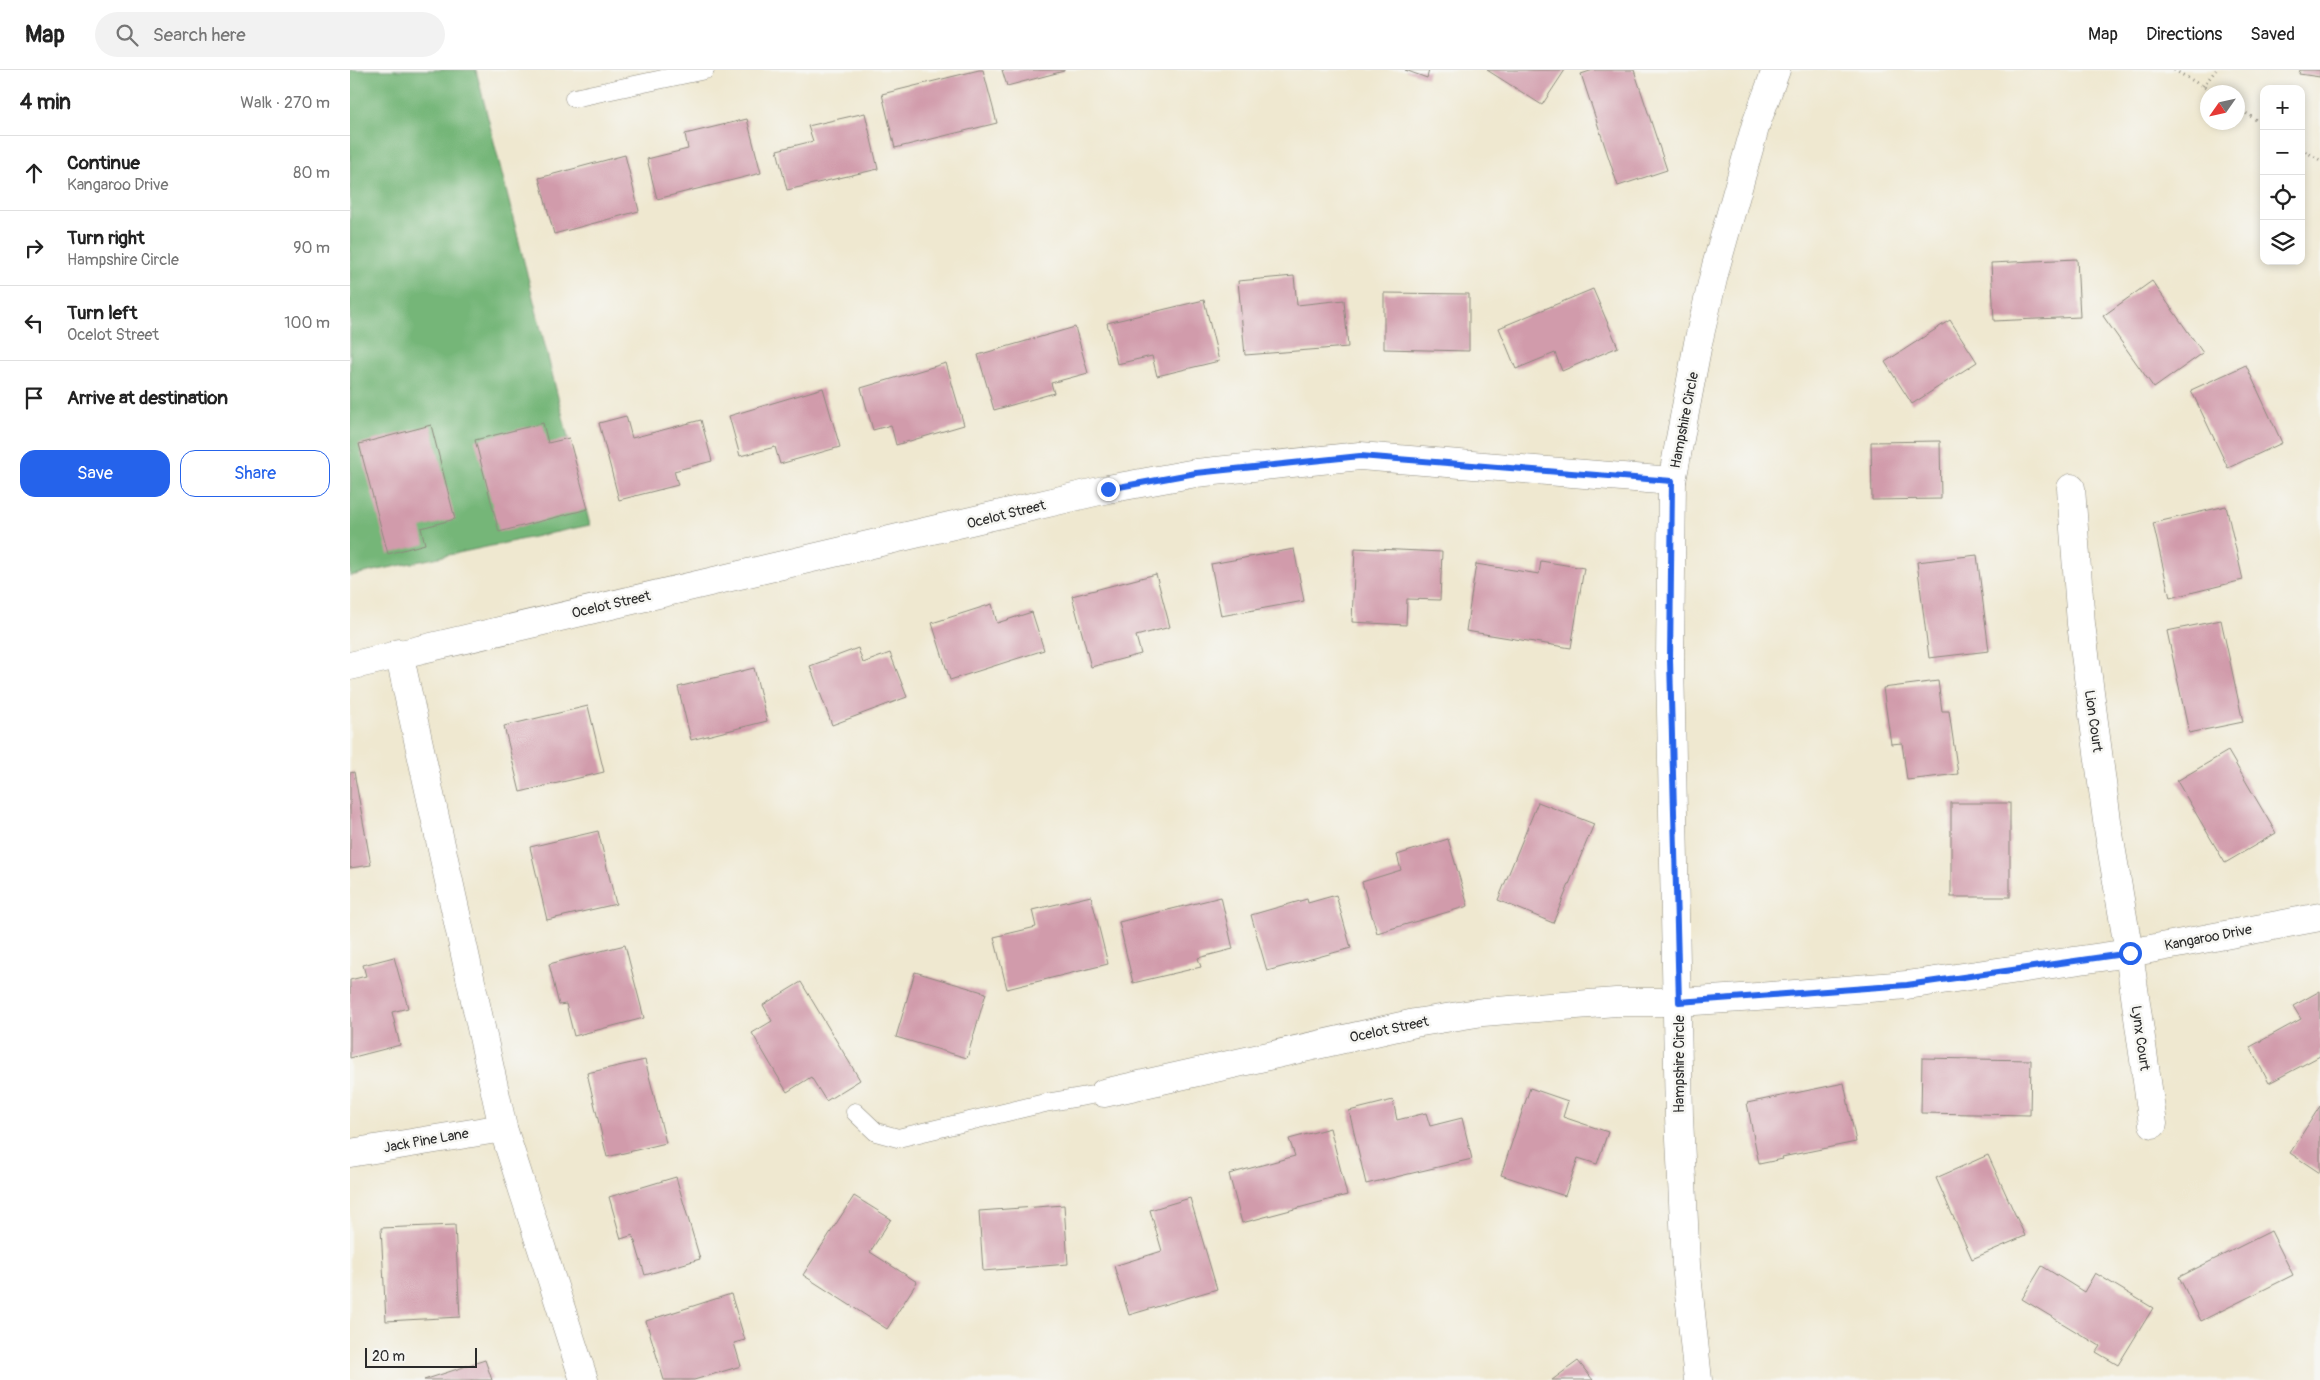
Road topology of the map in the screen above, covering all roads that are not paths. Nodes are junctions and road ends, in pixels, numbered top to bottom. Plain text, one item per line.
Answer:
1 (705, 70) edge
2 (1776, 70) edge
3 (574, 98) dead end
4 (1672, 481) junction
5 (2071, 488) dead end
6 (399, 653) junction
7 (350, 666) edge
8 (2320, 917) edge
9 (2130, 953) junction
10 (1679, 1002) junction
11 (1104, 1093) joint
12 (855, 1112) dead end
13 (2153, 1124) dead end
14 (503, 1128) junction
15 (350, 1153) edge
16 (584, 1380) edge
17 (1698, 1380) edge

1 - 3 lane
2 - 4 street, Hampshire Circle
4 - 6 street, Ocelot Street
4 - 10 street, Hampshire Circle
5 - 9 street, Lion Court
6 - 7 street, Ocelot Street
6 - 14 street
8 - 9 street, Kangaroo Drive
9 - 10 street, Kangaroo Drive
9 - 13 street, Lynx Court
10 - 11 street, Ocelot Street
10 - 17 street, Hampshire Circle
11 - 12 lane
14 - 15 street, Jack Pine Lane
14 - 16 street

